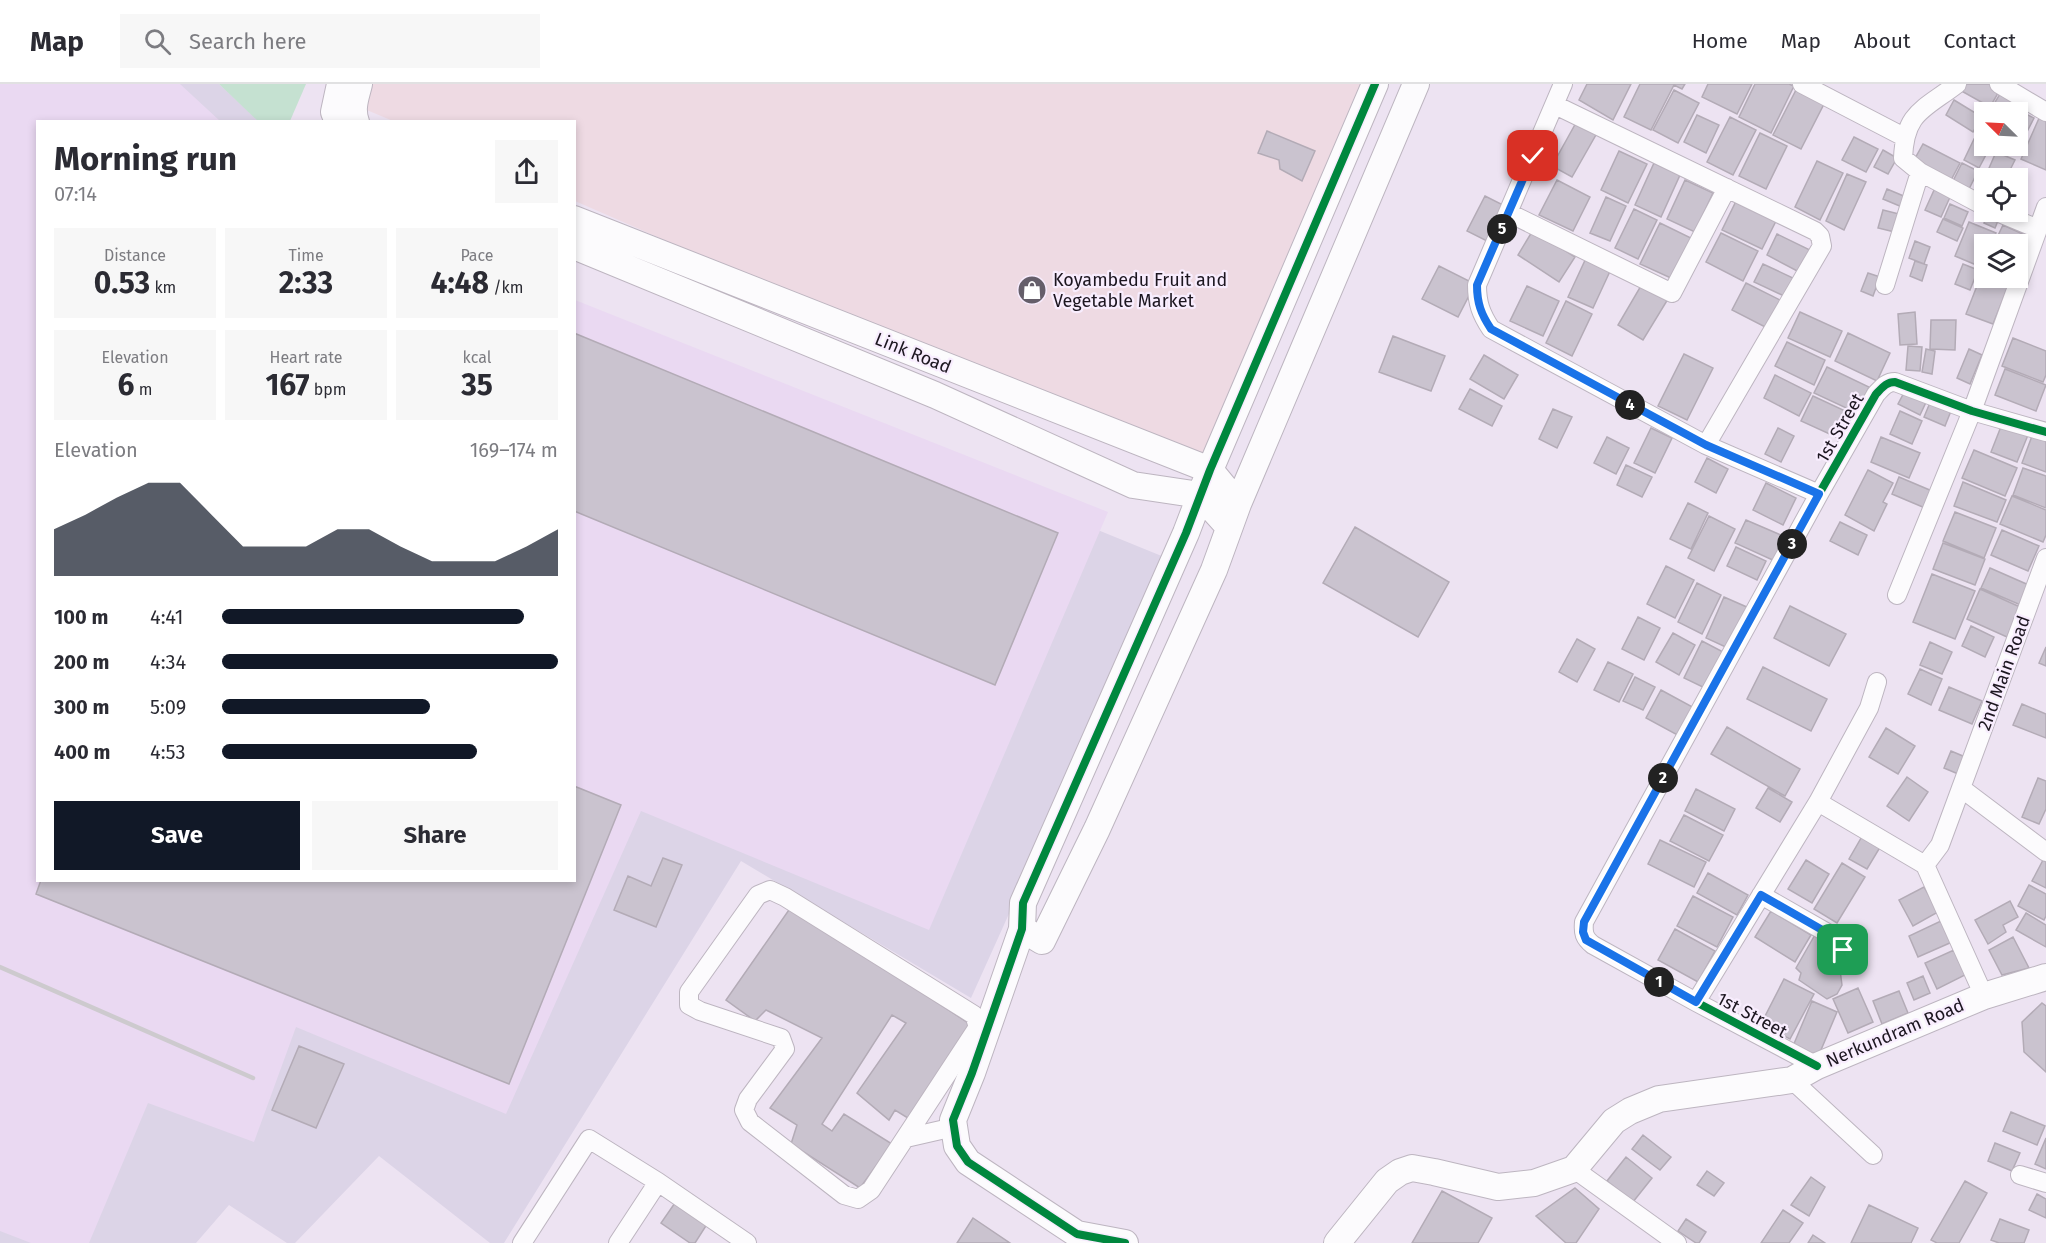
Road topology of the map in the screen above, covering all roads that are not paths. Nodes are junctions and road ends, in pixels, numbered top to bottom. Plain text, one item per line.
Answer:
1 (340, 84) edge
2 (359, 84) edge
3 (1375, 84) edge
4 (1416, 84) edge
5 (1563, 84) edge
6 (1802, 84) edge
7 (1956, 84) edge
8 (2000, 84) edge
9 (1555, 105) junction
10 (2046, 112) edge
11 (337, 120) edge
12 (356, 120) edge
13 (1904, 138) junction
14 (1920, 172) junction
15 (1727, 188) junction
16 (1974, 201) edge
17 (2046, 207) edge
18 (1509, 213) junction
19 (576, 220) edge
20 (2021, 222) edge
21 (2038, 229) junction
22 (576, 247) edge
23 (1885, 285) dead end
24 (1971, 411) junction
25 (2046, 432) edge
26 (1706, 445) junction
27 (1210, 470) junction
28 (1819, 494) junction
29 (1200, 495) junction
30 (1234, 516) junction
31 (2046, 558) edge
32 (1897, 595) dead end
33 (1877, 682) dead end
34 (1961, 788) junction
35 (1818, 802) junction
36 (2046, 852) edge
37 (1925, 865) junction
38 (1761, 895) junction
39 (1022, 929) junction
40 (1843, 950) dead end
41 (2046, 977) edge
42 (1984, 996) junction
43 (1696, 1002) junction
44 (1816, 1066) junction
45 (963, 1069) junction
46 (1792, 1080) junction
47 (954, 1127) junction
48 (906, 1138) junction
49 (1873, 1155) dead end
50 (1574, 1169) junction
51 (2020, 1175) dead end
52 (658, 1182) junction
53 (2046, 1183) edge
54 (1073, 1238) edge
55 (522, 1243) edge
56 (618, 1243) edge
57 (747, 1243) edge
58 (1125, 1243) edge
59 (1336, 1243) edge
60 (1677, 1243) edge

1 - 11 street
2 - 12 street
3 - 27 street
4 - 30 street
5 - 9 street
6 - 13 street
7 - 13 street
8 - 10 street
9 - 15 street
9 - 18 street
13 - 14 street
14 - 16 street
14 - 23 street
15 - 18 street
15 - 26 street
17 - 21 street
18 - 26 street
19 - 27 street, Link Road
20 - 21 street
21 - 24 street
22 - 29 street
24 - 25 street
24 - 28 street, 1st Street
24 - 32 street
26 - 28 street
27 - 29 street
27 - 30 street, Link Road
28 - 43 street, 1st Street
29 - 30 street
29 - 39 street
30 - 39 street
31 - 34 street, 2nd Main Road
33 - 35 street
34 - 36 street
34 - 37 street, 2nd Main Road
35 - 37 street
35 - 38 street
37 - 42 street
38 - 40 street
38 - 43 street
39 - 45 street
41 - 42 street, Nerkundram Road
42 - 44 street, Nerkundram Road
43 - 44 street, 1st Street
44 - 46 street, Nerkundram Road
45 - 47 street
45 - 48 street
45 - 48 street
46 - 49 street
46 - 50 street, Nerkundram Road
47 - 48 street
47 - 54 street
50 - 59 street
50 - 60 street
51 - 53 street
52 - 55 street
52 - 56 street
52 - 57 street
54 - 58 street

